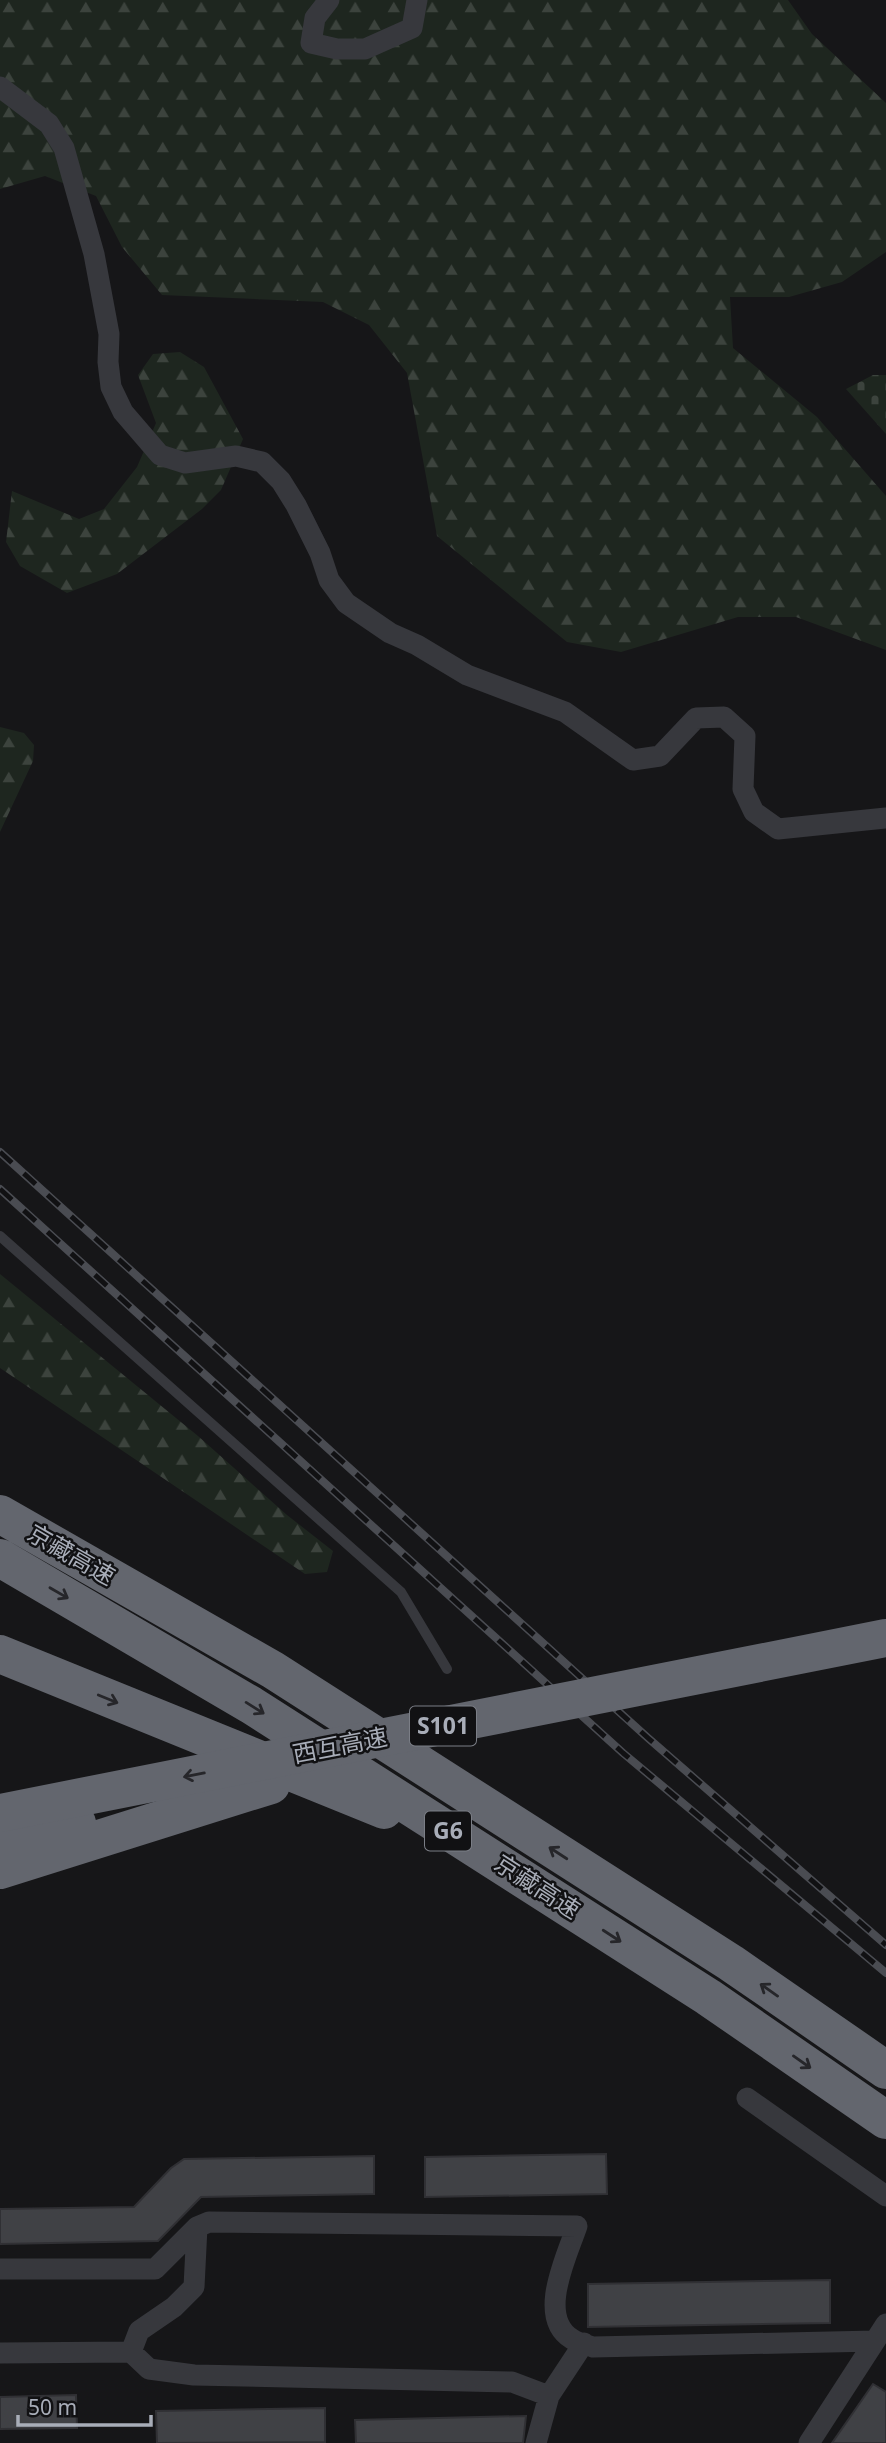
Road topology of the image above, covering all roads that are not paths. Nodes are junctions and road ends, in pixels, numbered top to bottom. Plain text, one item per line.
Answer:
1 (329, 0) edge
2 (416, 0) edge
3 (0, 87) edge
4 (886, 818) edge
5 (0, 1236) edge
6 (0, 1490) edge
7 (0, 1514) edge
8 (0, 1559) edge
9 (886, 1638) edge
10 (0, 1654) edge
11 (886, 1662) edge
12 (447, 1669) dead end
13 (272, 1670) junction
14 (0, 1676) edge
15 (72, 1684) junction
16 (271, 1785) junction
17 (0, 1812) edge
18 (0, 1838) edge
19 (471, 1845) junction
20 (0, 1870) edge
21 (886, 2070) edge
22 (747, 2098) dead end
23 (886, 2120) edge
24 (886, 2196) edge
25 (197, 2227) junction
26 (0, 2269) edge
27 (881, 2333) edge
28 (584, 2343) junction
29 (131, 2352) junction
30 (0, 2353) edge
31 (550, 2396) junction
32 (537, 2443) edge
33 (809, 2443) edge

1 - 2 street
3 - 4 street
5 - 12 lane
6 - 13 highway
7 - 13 highway, 京藏高速 / G6
8 -> 19 highway, 京藏高速 / G6
9 -> 17 highway, 西互高速 / S101, bridge
10 - 15 highway
11 - 16 highway, 西互高速 / S101
21 -> 13 highway, 京藏高速 / G6
14 - 15 highway
15 -> 19 highway
16 - 18 highway, S101
16 - 20 highway
19 -> 23 highway, 京藏高速 / G6
22 - 24 street
25 - 26 street
25 - 28 street
25 - 29 street
27 - 28 street
27 - 33 street
28 - 31 street
29 - 30 street
29 - 31 street
31 - 32 street

